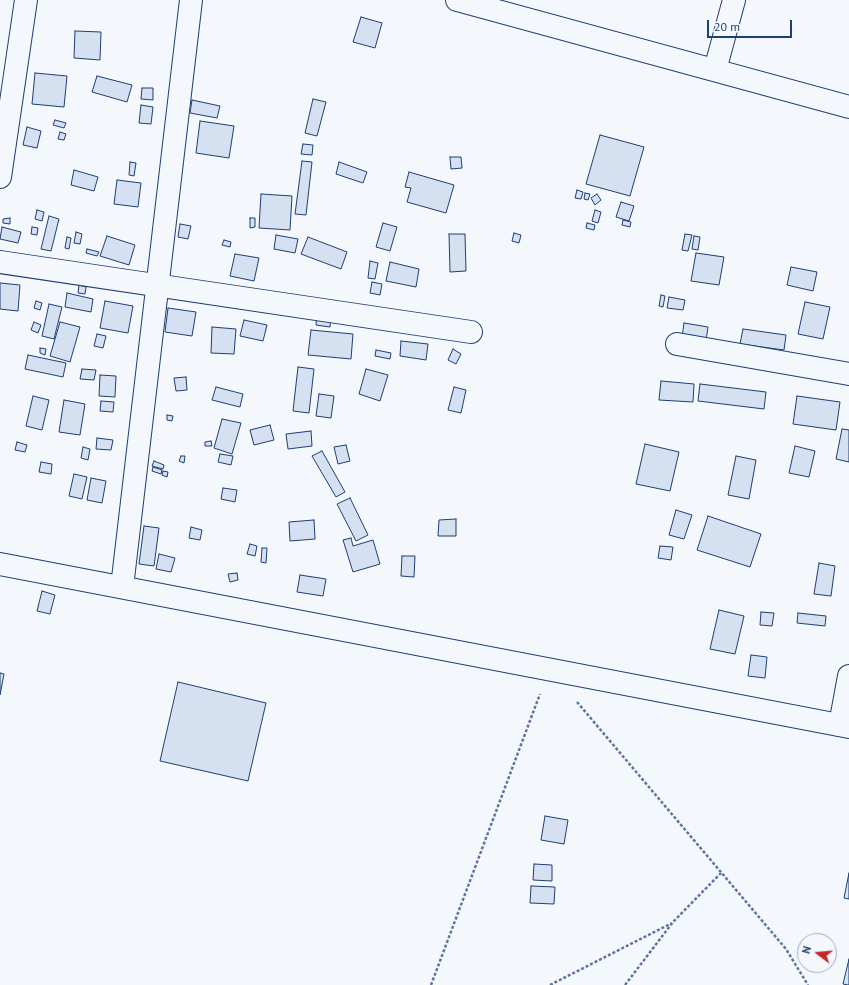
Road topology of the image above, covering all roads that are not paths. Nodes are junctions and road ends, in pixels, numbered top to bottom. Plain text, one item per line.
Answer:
1 (26, 0) edge
2 (191, 0) edge
3 (458, 0) edge
4 (734, 0) edge
5 (492, 5) edge
6 (715, 70) junction
7 (849, 107) edge
8 (0, 177) edge
9 (0, 262) edge
10 (157, 285) junction
11 (471, 332) dead end
12 (677, 344) dead end
13 (849, 374) edge
14 (0, 564) edge
15 (122, 587) junction
16 (849, 676) edge
17 (844, 726) edge

1 - 8 street
2 - 10 street
3 - 5 street
4 - 6 street
5 - 6 street
6 - 7 street
9 - 10 street
10 - 11 street
10 - 15 street
12 - 13 street
14 - 15 street
15 - 17 street
16 - 17 street

